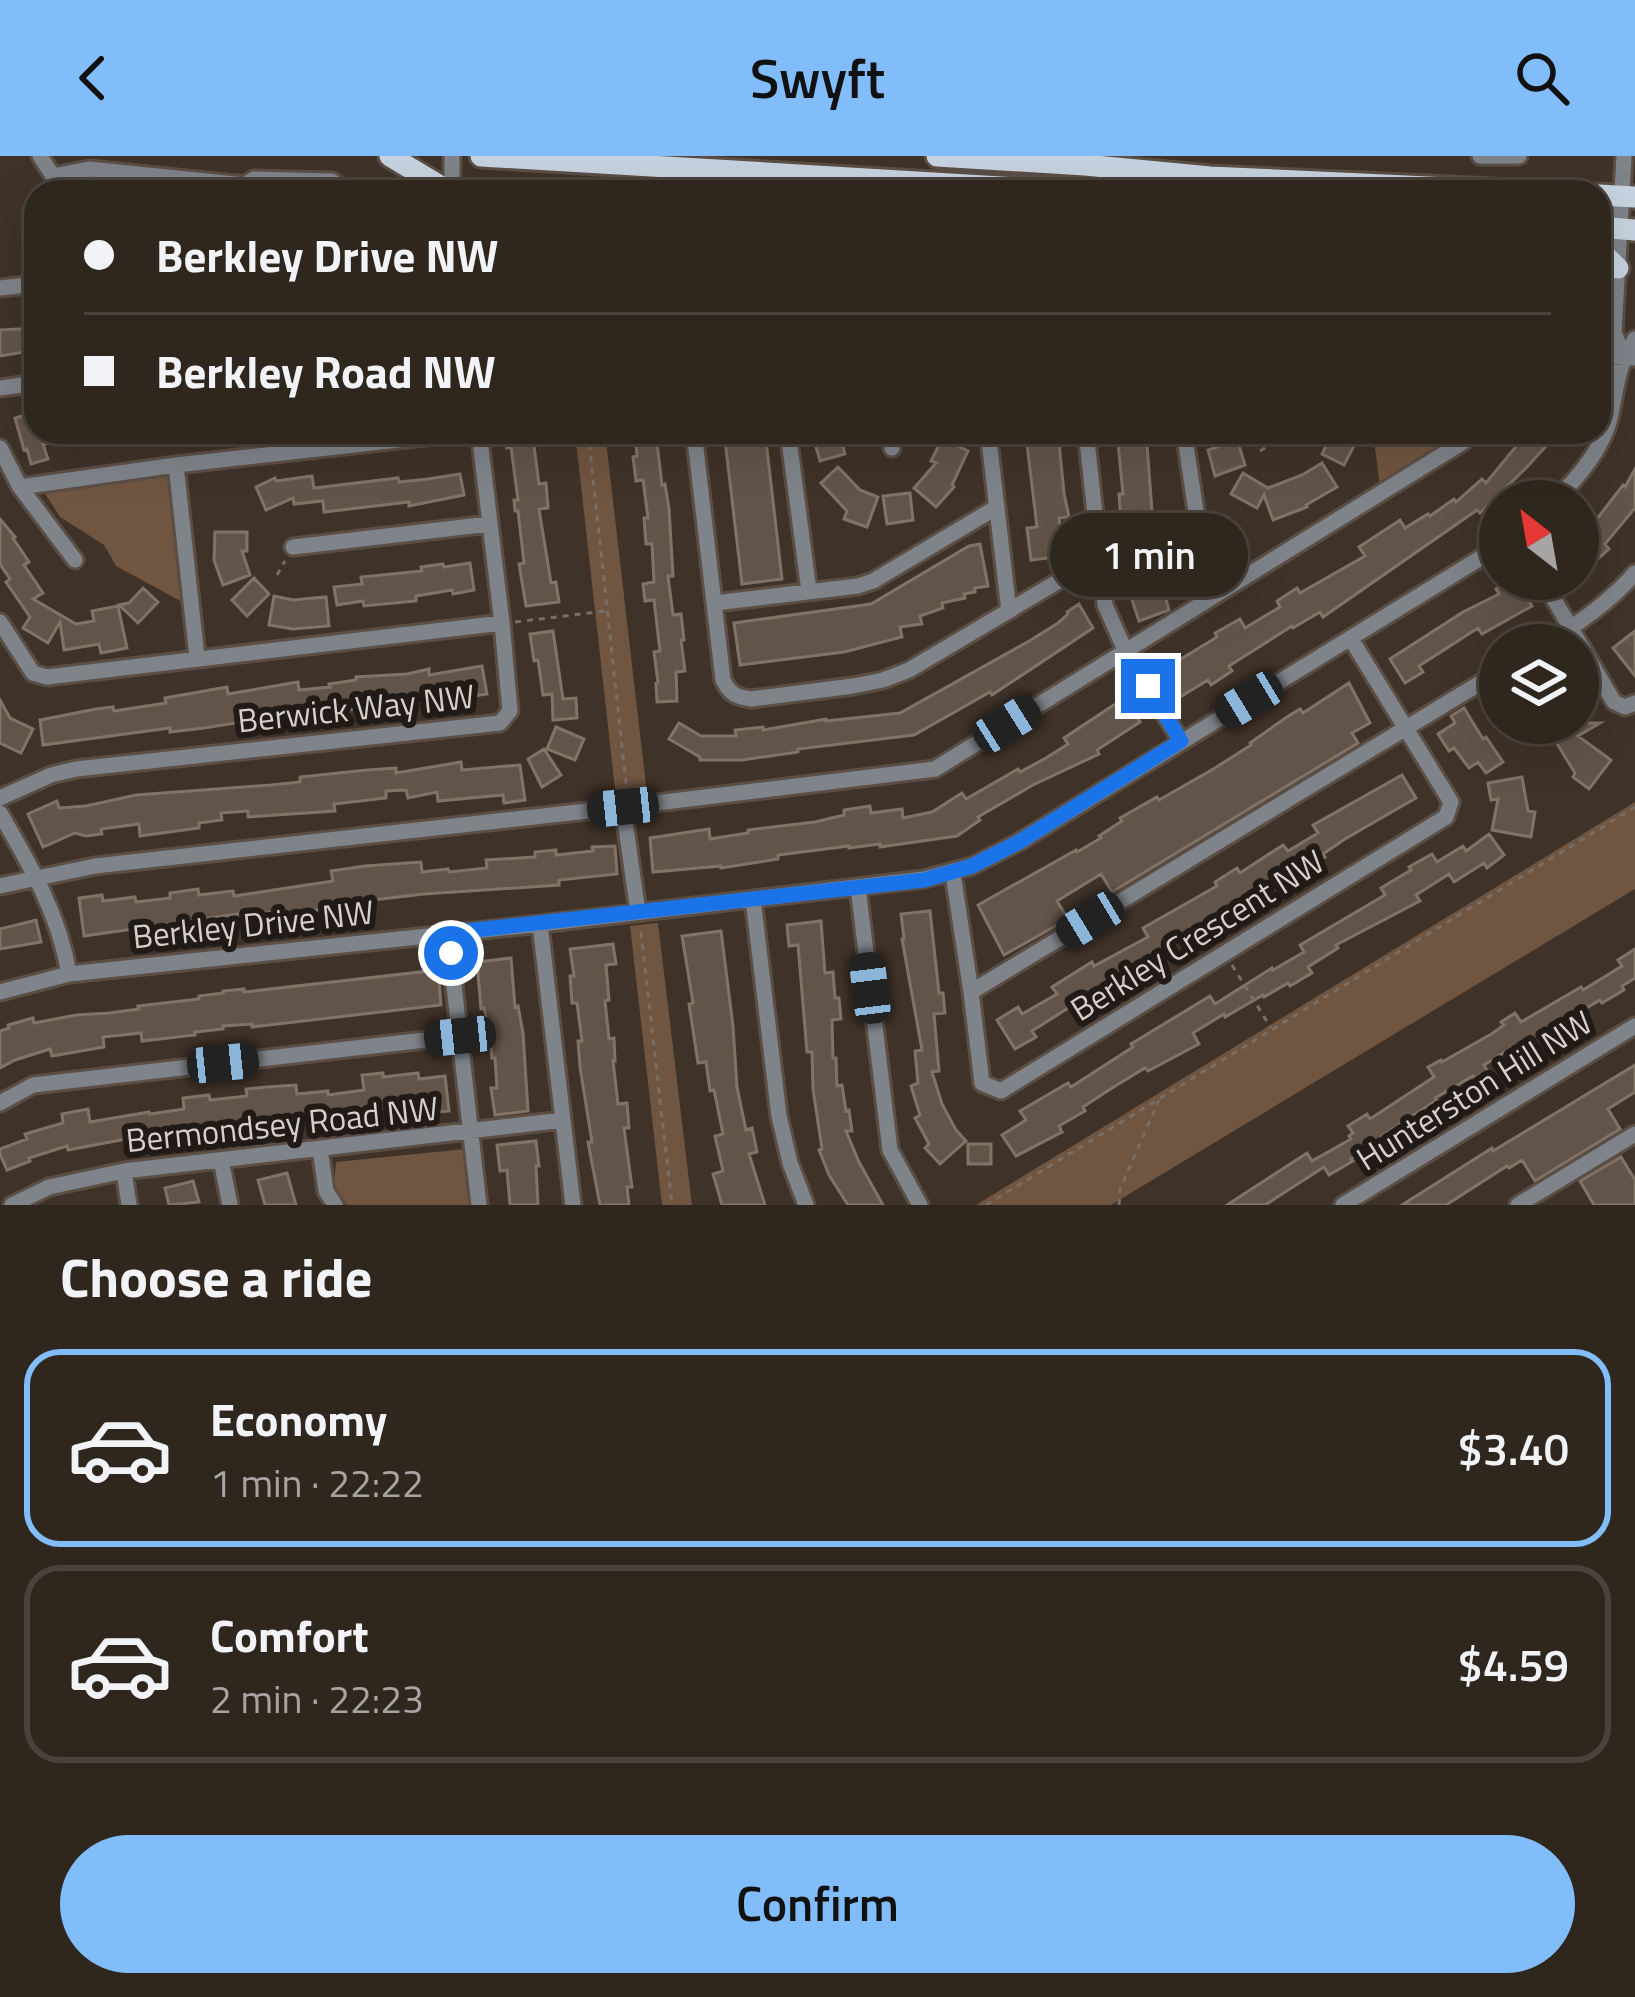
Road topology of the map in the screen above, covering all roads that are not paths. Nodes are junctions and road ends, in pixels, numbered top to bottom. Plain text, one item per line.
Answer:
1 (40, 156) edge
2 (390, 156) edge
3 (481, 156) edge
4 (937, 156) edge
5 (1148, 156) edge
6 (1480, 156) edge
7 (1519, 156) edge
8 (1624, 156) edge
9 (1086, 161) edge
10 (1210, 177) junction
11 (180, 180) edge
12 (252, 180) edge
13 (293, 180) edge
14 (431, 180) edge
15 (857, 180) edge
16 (1276, 180) edge
17 (1618, 196) edge
18 (1618, 229) edge
19 (1611, 261) edge
20 (1618, 268) junction
21 (1635, 339) edge
22 (1629, 357) edge
23 (1611, 416) edge
24 (366, 444) edge
25 (476, 444) edge
26 (695, 444) edge
27 (790, 444) edge
28 (989, 444) edge
29 (1087, 444) edge
30 (1186, 444) edge
31 (1460, 444) edge
32 (1597, 444) edge
33 (0, 448) edge
34 (176, 465) junction
35 (1574, 480) edge
36 (20, 487) junction
37 (997, 507) junction
38 (489, 524) junction
39 (293, 547) road end
40 (1100, 557) junction
41 (1479, 559) edge
42 (75, 560) dead end
43 (1635, 573) edge
44 (808, 591) junction
45 (1209, 597) junction
46 (715, 603) junction
47 (1010, 611) junction
48 (0, 622) edge
49 (502, 623) junction
50 (1577, 624) edge
51 (1351, 639) junction
52 (1125, 650) junction
53 (197, 657) junction
54 (1599, 677) edge
55 (1479, 684) edge
56 (1635, 703) edge
57 (1404, 729) junction
58 (1181, 741) junction
59 (0, 798) edge
60 (626, 807) junction
61 (0, 813) edge
62 (953, 874) junction
63 (38, 877) junction
64 (0, 886) edge
65 (858, 887) junction
66 (753, 899) junction
67 (638, 912) junction
68 (540, 924) junction
69 (448, 933) junction
70 (69, 974) junction
71 (0, 992) edge
72 (971, 992) junction
73 (1635, 1026) edge
74 (460, 1036) junction
75 (0, 1103) edge
76 (563, 1120) junction
77 (470, 1133) junction
78 (1635, 1134) edge
79 (320, 1149) junction
80 (221, 1160) junction
81 (124, 1171) junction
82 (1364, 1200) edge
83 (5, 1203) edge
84 (129, 1205) edge
85 (230, 1205) edge
86 (335, 1205) edge
87 (478, 1205) edge
88 (573, 1205) edge
89 (806, 1205) edge
90 (920, 1205) edge
91 (1343, 1205) edge
92 (1518, 1205) edge

1 - 11 street
2 - 14 main road
3 - 15 main road
4 - 9 main road
5 - 10 main road
6 - 7 street
8 - 17 street
9 - 10 main road
10 - 16 main road
12 - 13 street
17 - 18 street
18 - 20 street
19 - 20 main road
20 - 22 street
21 - 22 street
22 - 23 street
24 - 34 street
25 - 38 street, Berwick Way NW
26 - 46 street
27 - 44 street
28 - 37 street
29 - 40 street
30 - 45 street
31 - 45 street
32 - 35 street
33 - 36 street
34 - 36 street
34 - 53 street
36 - 42 street
37 - 44 street
37 - 47 street
38 - 39 street
38 - 49 street, Berwick Way NW
40 - 47 street
40 - 52 street
41 - 51 street, Berkley Drive NW
43 - 50 street
44 - 46 street
45 - 52 street
46 - 47 street
48 - 53 street
49 - 53 street
49 - 59 street, Berwick Way NW
51 - 57 street, Berkley Crescent NW
51 - 58 street, Berkley Drive NW
52 - 58 street
52 - 60 street
54 - 56 street
55 - 57 street
57 - 72 street
57 - 72 street, Berkley Crescent NW
58 - 62 street, Berkley Drive NW
60 - 63 street
60 - 67 street
61 - 63 street
62 - 65 street, Berkley Drive NW
62 - 72 street, Berkley Crescent NW
63 - 64 street
63 - 70 street
65 - 66 street, Berkley Drive NW
65 - 90 street
66 - 67 street, Berkley Drive NW
66 - 89 street
67 - 68 street, Berkley Drive NW
68 - 69 street, Berkley Drive NW
68 - 76 street
69 - 70 street, Berkley Drive NW
69 - 74 street
70 - 71 street, Berkley Drive NW
73 - 82 street, Hunterston Hill NW
74 - 75 street
74 - 77 street
76 - 77 street, Bermondsey Road NW
76 - 88 street
77 - 79 street, Bermondsey Road NW
77 - 87 street
78 - 92 street
79 - 80 street, Bermondsey Road NW
79 - 86 street
80 - 81 street, Bermondsey Road NW
80 - 85 street
81 - 83 street, Bermondsey Road NW
81 - 84 street
82 - 91 street, Hunterston Hill NW

